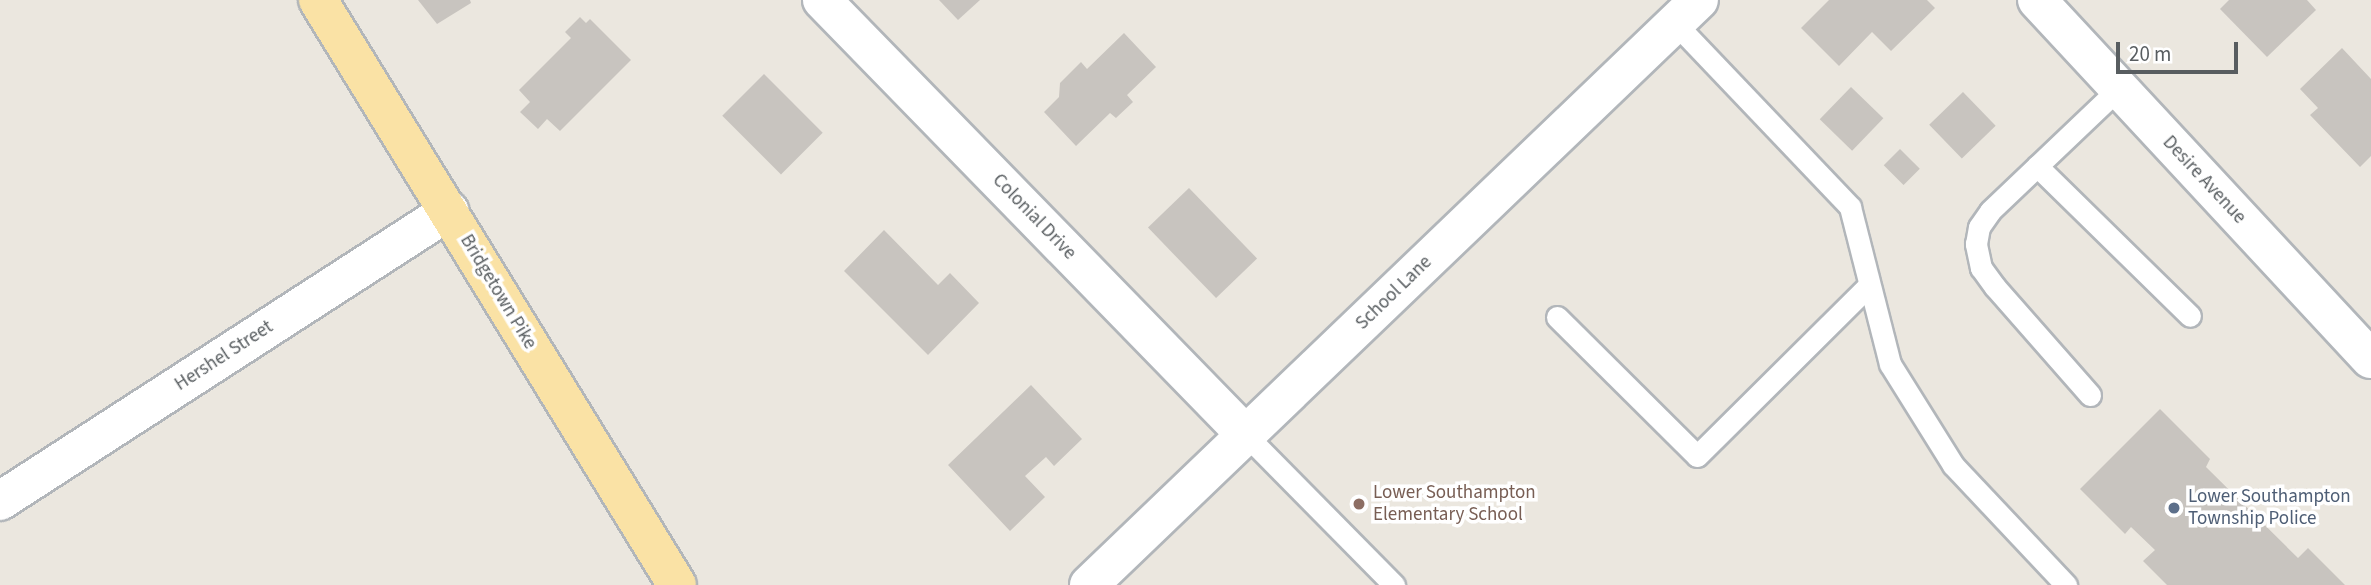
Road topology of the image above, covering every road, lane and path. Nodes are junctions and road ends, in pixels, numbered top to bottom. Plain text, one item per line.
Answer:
1 (318, 0) edge
2 (822, 0) edge
3 (2038, 0) edge
4 (1687, 12) edge
5 (2119, 88) junction
6 (2037, 166) junction
7 (449, 211) junction
8 (1870, 285) junction
9 (2190, 316) dead end
10 (1557, 317) dead end
11 (2371, 359) edge
12 (2090, 395) dead end
13 (1246, 435) junction
14 (0, 500) edge
15 (1108, 578) edge
16 (677, 585) edge
17 (1394, 585) edge
18 (2066, 585) edge

1 - 7 main road, Bridgetown Pike
2 - 13 street, Colonial Drive
3 - 5 street, Desire Avenue
4 - 8 lane
4 - 13 street, School Lane
5 - 6 lane
5 - 11 street, Desire Avenue
6 - 9 lane
6 - 12 lane
7 - 14 street, Hershel Street
7 - 16 main road, Bridgetown Pike
8 - 10 lane
8 - 18 lane
13 - 15 street, School Lane
13 - 17 lane

